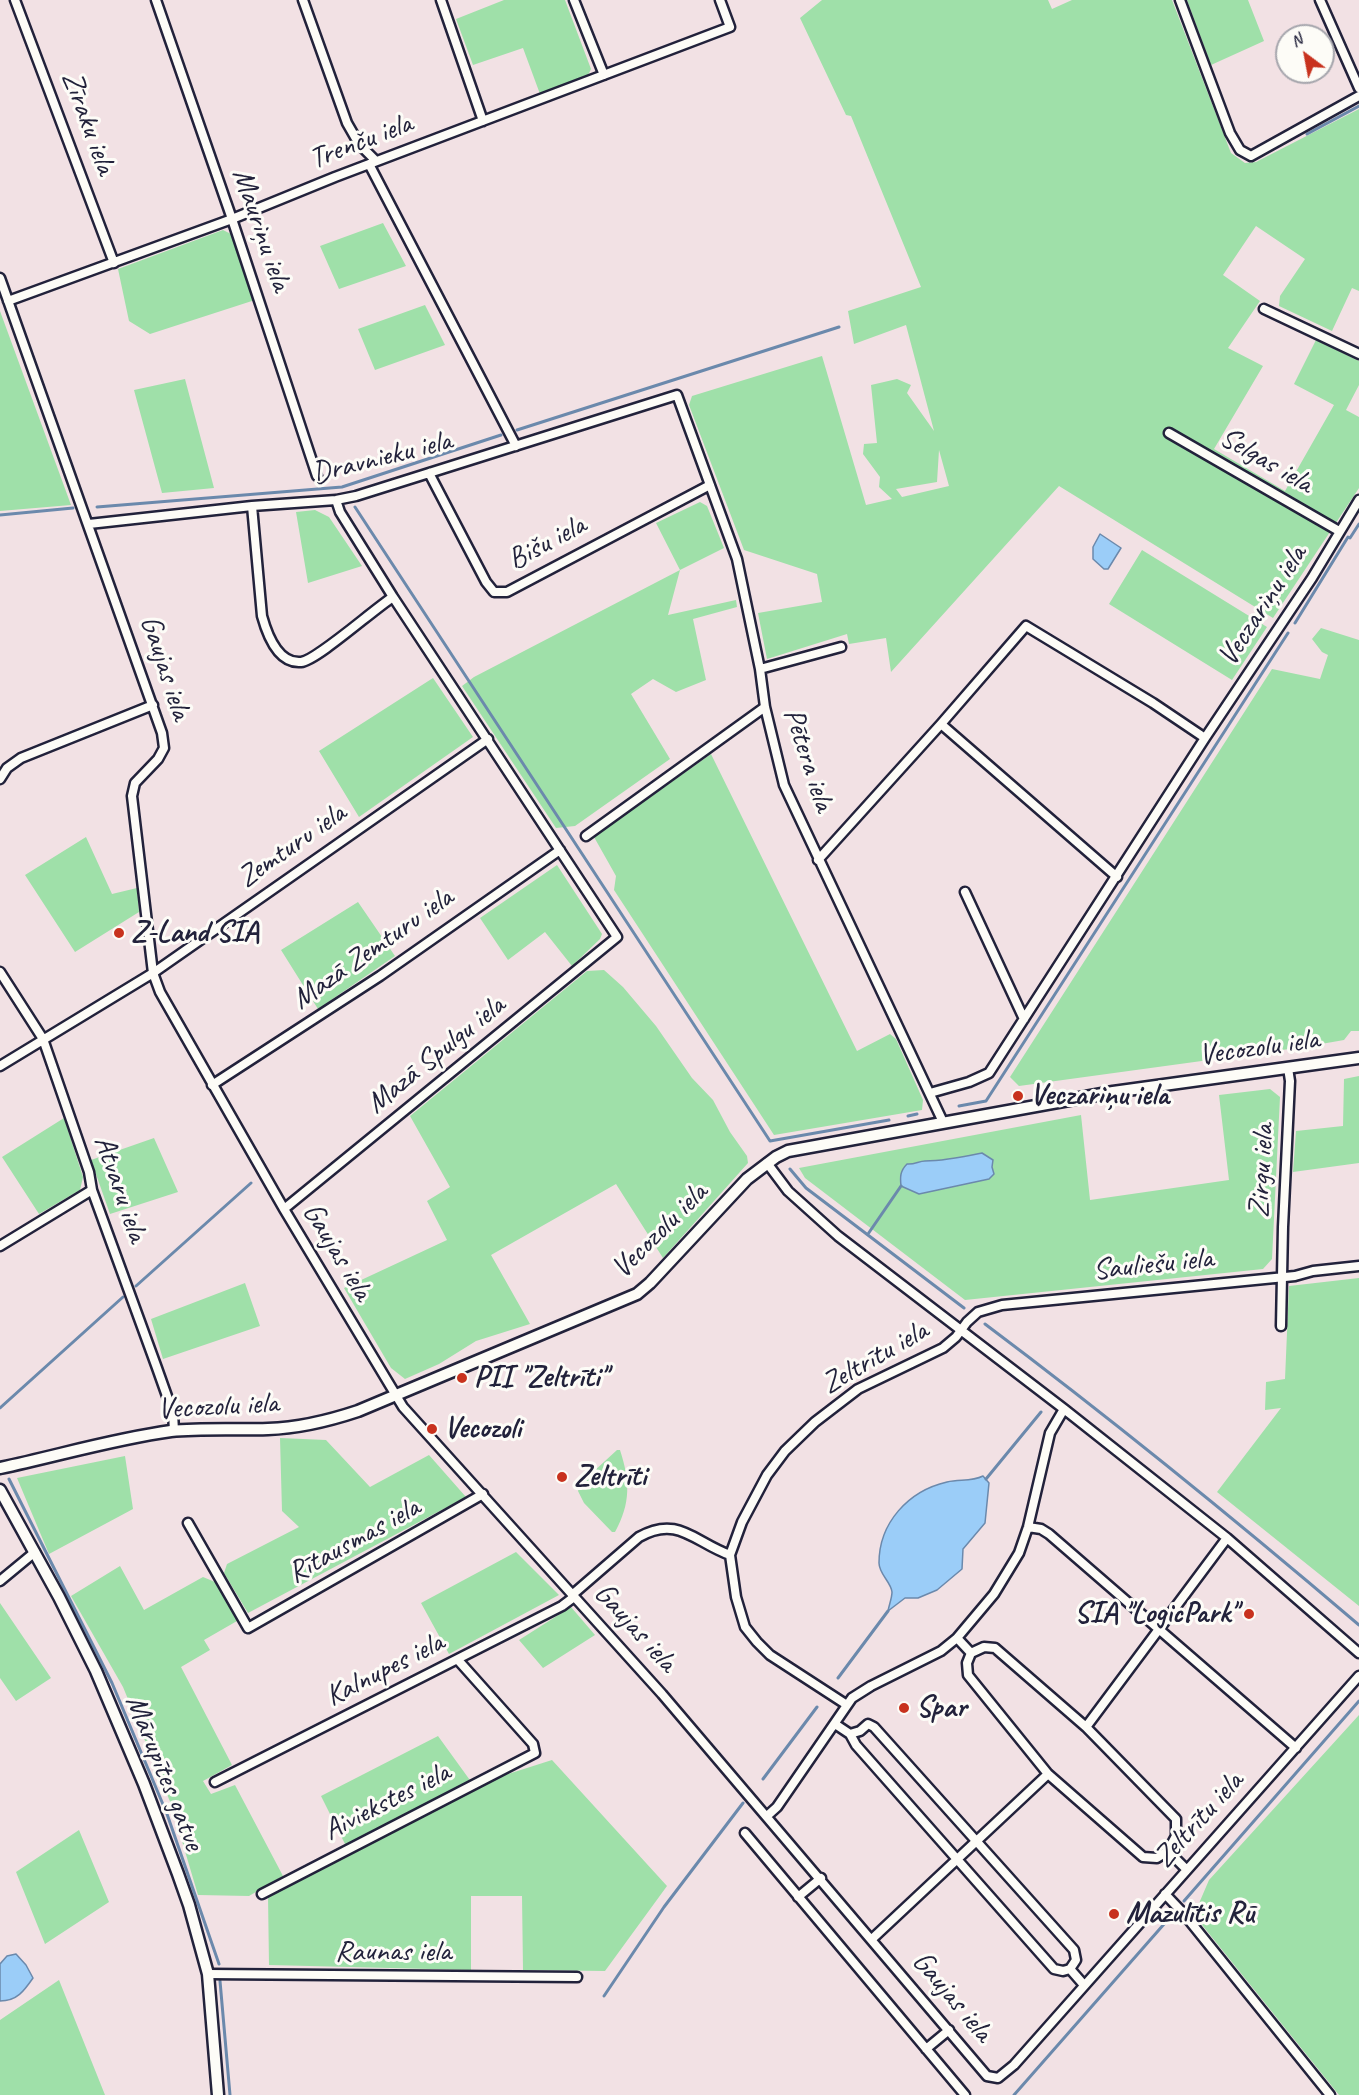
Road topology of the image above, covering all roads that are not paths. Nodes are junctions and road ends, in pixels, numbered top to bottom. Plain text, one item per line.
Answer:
1 (15, 0) edge
2 (156, 0) edge
3 (303, 0) edge
4 (441, 0) edge
5 (574, 0) edge
6 (720, 0) edge
7 (1180, 0) edge
8 (1320, 0) edge
9 (604, 75) junction
10 (1359, 88) edge
11 (1359, 96) edge
12 (483, 121) junction
13 (372, 163) junction
14 (232, 219) junction
15 (114, 263) junction
16 (0, 278) edge
17 (8, 301) junction
18 (1264, 309) dead end
19 (1359, 354) edge
20 (677, 396) joint
21 (1169, 433) dead end
22 (516, 446) junction
23 (429, 472) junction
24 (317, 476) dead end
25 (710, 485) junction
26 (336, 500) junction
27 (1359, 500) edge
28 (252, 506) junction
29 (89, 524) junction
30 (1339, 531) junction
31 (393, 597) junction
32 (841, 647) dead end
33 (760, 669) junction
34 (153, 705) junction
35 (765, 707) junction
36 (941, 724) junction
37 (1205, 738) junction
38 (488, 739) junction
39 (0, 779) edge
40 (586, 836) dead end
41 (560, 850) junction
42 (818, 860) junction
43 (1117, 877) junction
44 (965, 892) dead end
45 (0, 972) edge
46 (153, 973) junction
47 (1024, 1019) junction
48 (43, 1040) junction
49 (1359, 1058) edge
50 (0, 1066) edge
51 (1288, 1068) junction
52 (212, 1085) junction
53 (930, 1093) junction
54 (943, 1122) junction
55 (766, 1163) junction
56 (92, 1190) junction
57 (284, 1209) junction
58 (0, 1246) edge
59 (1359, 1266) edge
60 (1282, 1276) junction
61 (1281, 1326) dead end
62 (960, 1331) junction
63 (395, 1396) junction
64 (1064, 1409) junction
65 (174, 1431) junction
66 (0, 1468) edge
67 (0, 1490) edge
68 (483, 1494) junction
69 (188, 1523) dead end
70 (1029, 1527) junction
71 (1227, 1538) junction
72 (35, 1552) junction
73 (730, 1555) junction
74 (0, 1581) edge
75 (573, 1596) junction
76 (1159, 1631) junction
77 (957, 1638) junction
78 (971, 1653) junction
79 (1359, 1653) edge
80 (458, 1660) junction
81 (1359, 1676) edge
82 (847, 1705) junction
83 (835, 1724) junction
84 (1086, 1727) junction
85 (850, 1734) junction
86 (1296, 1749) junction
87 (1048, 1774) junction
88 (214, 1782) dead end
89 (767, 1815) junction
90 (745, 1833) dead end
91 (976, 1842) junction
92 (1168, 1851) junction
93 (956, 1860) junction
94 (1186, 1869) junction
95 (821, 1878) junction
96 (262, 1894) dead end
97 (1165, 1894) junction
98 (798, 1897) junction
99 (872, 1939) junction
100 (1070, 1969) junction
101 (207, 1974) junction
102 (577, 1977) dead end
103 (1084, 1985) junction
104 (949, 2030) junction
105 (926, 2049) junction
106 (1003, 2076) joint
107 (218, 2095) edge
108 (964, 2095) edge
109 (1330, 2095) edge

1 - 15 street, Zīraku iela
2 - 14 street, Mauriņu iela
3 - 13 street
4 - 12 street
5 - 9 street
6 - 9 street, Trenču iela
7 - 11 street
8 - 10 street
9 - 12 street, Trenču iela
12 - 13 street, Trenču iela
13 - 14 street, Trenču iela
13 - 22 street
14 - 15 street, Trenču iela
14 - 24 street, Mauriņu iela
15 - 17 street, Trenču iela
16 - 17 street, Gaujas iela
17 - 29 street, Gaujas iela
18 - 19 street
20 - 22 street, Dravnieku iela
20 - 25 street, Pētera iela
21 - 30 street, Selgas iela
22 - 23 street, Dravnieku iela
23 - 25 street, Bišu iela
23 - 26 street, Dravnieku iela
25 - 33 street, Pētera iela
26 - 28 street, Dravnieku iela
26 - 31 street
27 - 30 street, Veczariņu iela
28 - 29 street, Dravnieku iela
28 - 31 street
29 - 34 street, Gaujas iela
30 - 37 street, Veczariņu iela
31 - 38 street
32 - 33 street
33 - 35 street, Pētera iela
34 - 39 street
34 - 46 street, Gaujas iela
35 - 40 street
35 - 42 street, Pētera iela
36 - 37 street
36 - 42 street
36 - 43 street
37 - 43 street, Veczariņu iela
38 - 41 street
38 - 46 street, Zemturu iela
41 - 52 street, Mazā Zemturu iela
41 - 57 street, Mazā Spulgu iela
42 - 53 street, Pētera iela
43 - 47 street, Veczariņu iela
44 - 47 street
45 - 48 street, Atvaru iela
46 - 48 street, Zemturu iela
46 - 52 street, Gaujas iela
47 - 53 street, Veczariņu iela
48 - 50 street, Zemturu iela
48 - 56 street, Atvaru iela
49 - 51 street, Vecozolu iela
51 - 54 street, Vecozolu iela
51 - 60 street, Zirgu iela
52 - 57 street, Gaujas iela
53 - 54 street, Pētera iela
54 - 55 street, Vecozolu iela
55 - 62 street, Zeltrītu iela
55 - 63 street, Vecozolu iela
56 - 58 street
56 - 65 street, Atvaru iela
57 - 63 street, Gaujas iela
59 - 60 street, Sauliešu iela
60 - 61 street, Zirgu iela
60 - 62 street, Sauliešu iela
62 - 64 street, Zeltrītu iela
62 - 73 street, Zeltrītu iela
63 - 65 street, Vecozolu iela
63 - 68 street, Gaujas iela
64 - 70 street
64 - 71 street, Zeltrītu iela
65 - 66 street, Vecozolu iela
67 - 72 street, Mārupītes gatve
68 - 69 street, Rītausmas iela
68 - 75 street, Gaujas iela
70 - 76 street
70 - 77 street
71 - 76 street
71 - 79 street, Zeltrītu iela
72 - 74 street
72 - 101 street, Mārupītes gatve
73 - 75 street, Kalnupes iela
73 - 82 street, Zeltrītu iela
75 - 80 street, Kalnupes iela
75 - 89 street, Gaujas iela
76 - 84 street
76 - 86 street
77 - 78 street
77 - 82 street
78 - 84 street
78 - 87 street
80 - 88 street, Kalnupes iela
80 - 96 street, Aiviekstes iela
81 - 86 street, Zeltrītu iela
82 - 83 street
83 - 85 street
83 - 89 street
84 - 92 street
85 - 91 street
85 - 93 street
86 - 94 street, Zeltrītu iela
87 - 91 street
87 - 92 street
89 - 95 street, Gaujas iela
90 - 98 street
91 - 93 street
91 - 100 street
92 - 94 street
93 - 99 street
93 - 100 street
94 - 97 street, Zeltrītu iela
95 - 98 street
95 - 99 street, Gaujas iela
97 - 103 street, Zeltrītu iela
97 - 109 street
98 - 105 street
99 - 104 street, Gaujas iela
100 - 103 street
101 - 102 street, Raunas iela
101 - 107 street, Mārupītes gatve
103 - 106 street, Zeltrītu iela
104 - 105 street
104 - 106 street, Gaujas iela
105 - 108 street

